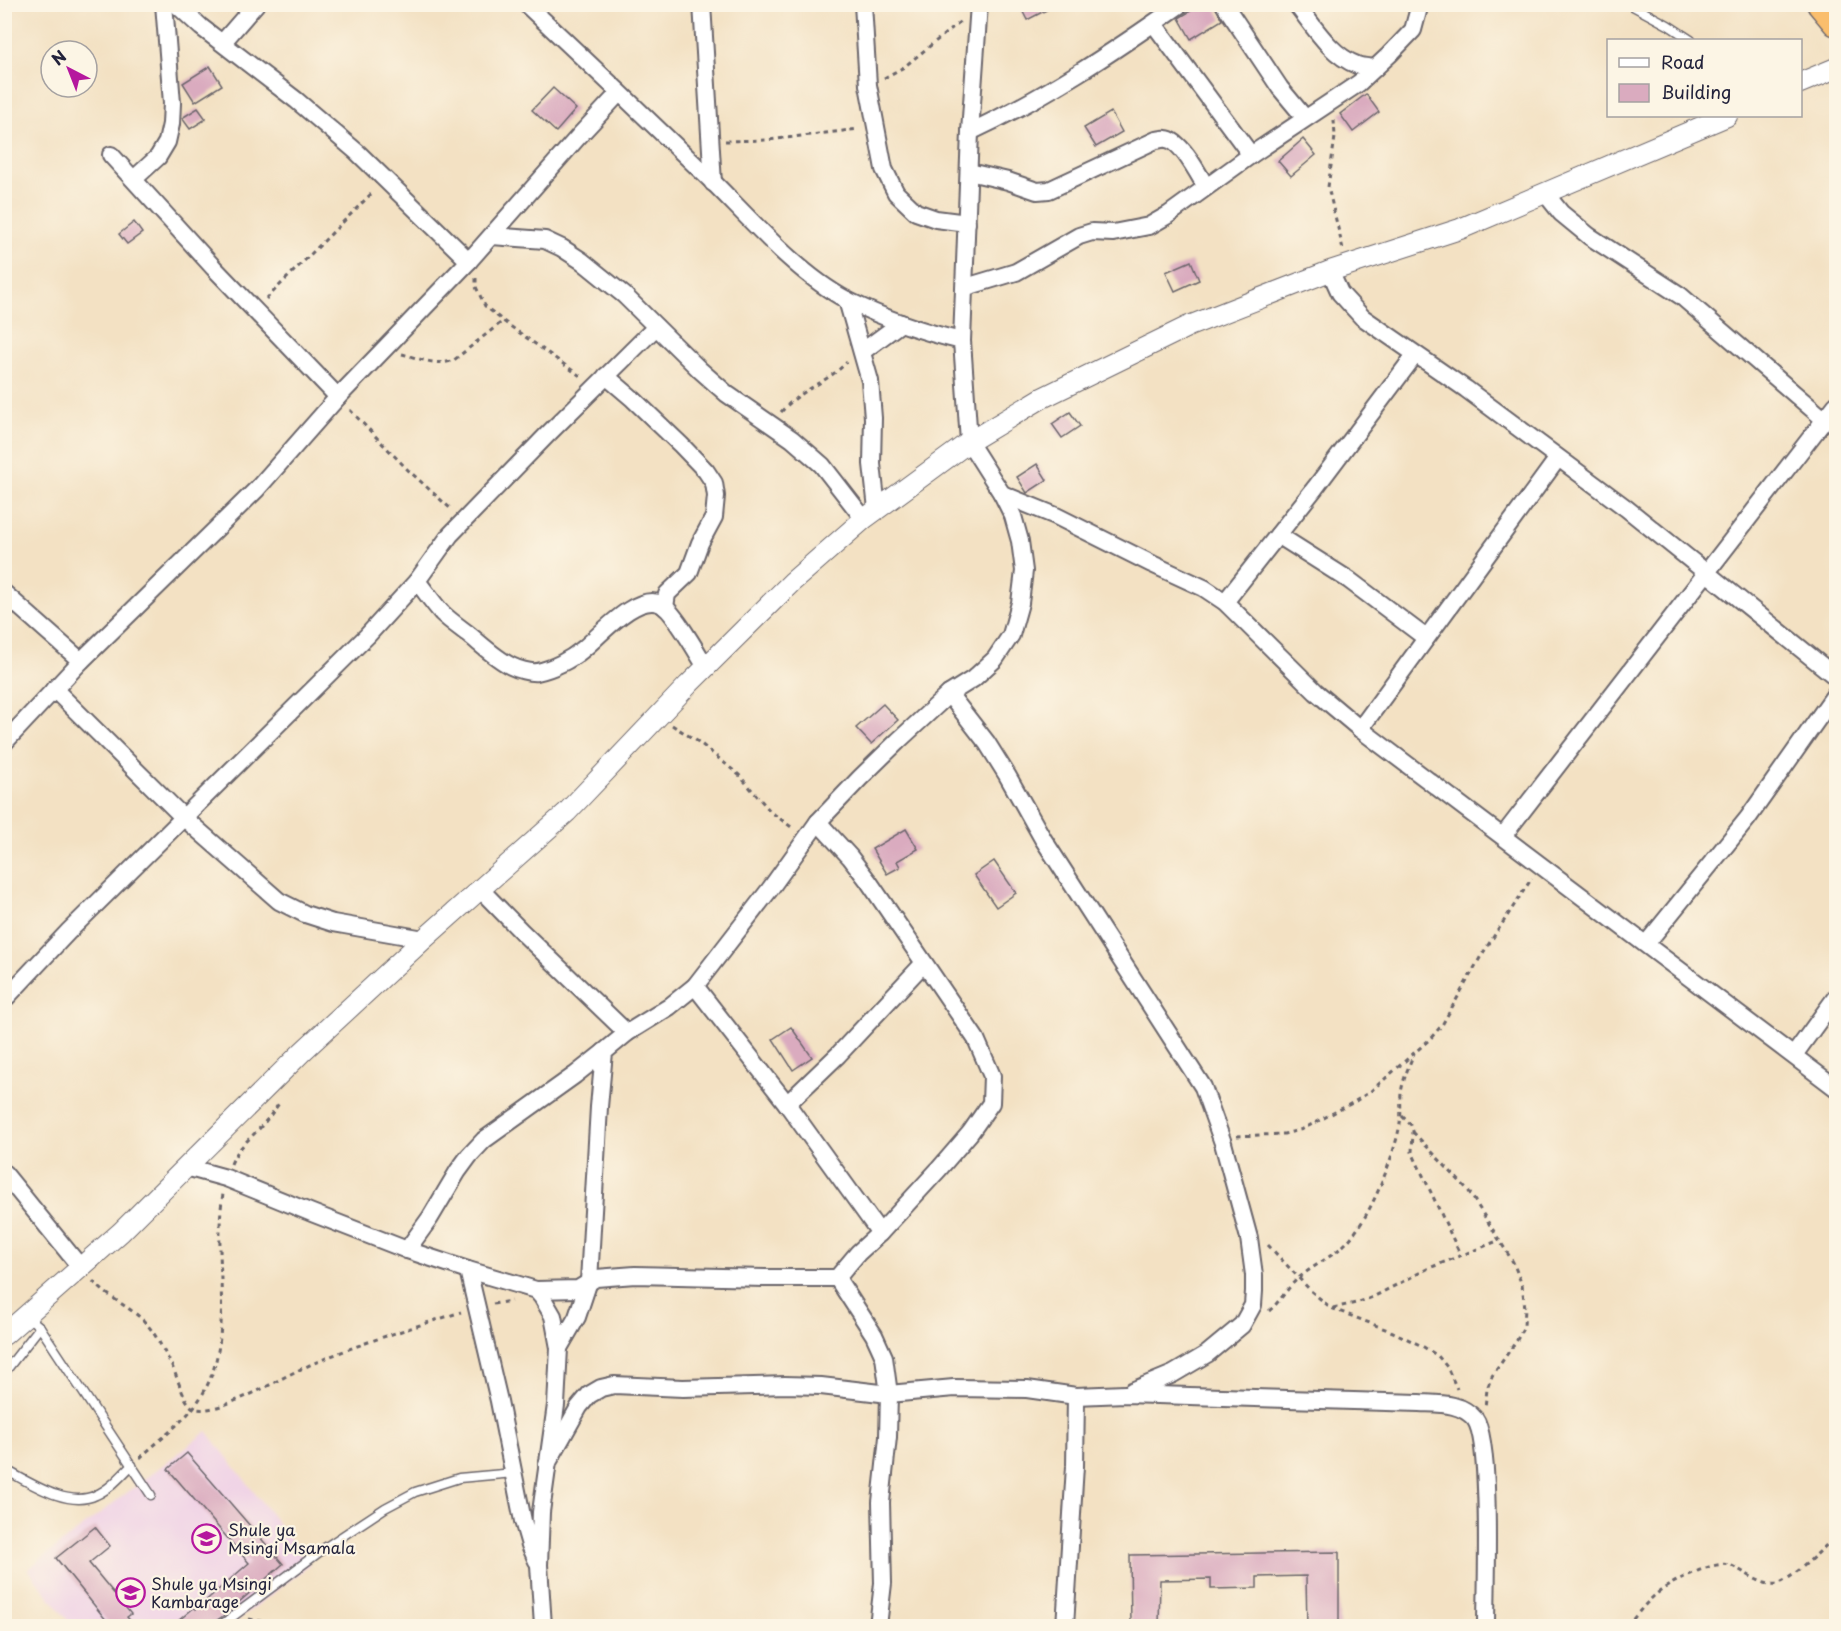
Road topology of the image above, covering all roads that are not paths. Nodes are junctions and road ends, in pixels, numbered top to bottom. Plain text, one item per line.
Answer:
1 (165, 4) edge
2 (176, 4) edge
3 (256, 4) edge
4 (526, 4) edge
5 (702, 4) edge
6 (863, 4) edge
7 (979, 4) edge
8 (1181, 4) edge
9 (1224, 4) edge
10 (1296, 4) edge
11 (1420, 4) edge
12 (1629, 4) edge
13 (1821, 4) edge
14 (1836, 22) edge
15 (1154, 24) junction
16 (1689, 39) edge
17 (223, 42) junction
18 (1375, 68) junction
19 (1836, 68) edge
20 (1802, 82) edge
21 (619, 93) junction
22 (1725, 117) edge
23 (1305, 118) junction
24 (970, 132) junction
25 (111, 155) dead end
26 (1251, 155) junction
27 (969, 172) junction
28 (134, 179) junction
29 (713, 183) junction
30 (1206, 187) junction
31 (1545, 193) junction
32 (967, 223) junction
33 (492, 236) junction
34 (472, 258) junction
35 (1338, 268) junction
36 (966, 287) junction
37 (847, 300) junction
38 (902, 323) junction
39 (656, 327) junction
40 (962, 341) junction
41 (862, 351) junction
42 (1415, 355) junction
43 (601, 381) junction
44 (338, 398) junction
45 (1836, 405) edge
46 (1825, 420) junction
47 (969, 442) junction
48 (1558, 458) junction
49 (1002, 494) junction
50 (871, 514) junction
51 (1278, 535) junction
52 (1707, 572) junction
53 (417, 581) junction
54 (4, 593) edge
55 (1225, 602) junction
56 (665, 607) junction
57 (1426, 638) junction
58 (81, 661) junction
59 (706, 667) junction
60 (1836, 677) edge
61 (54, 689) junction
62 (1836, 693) edge
63 (949, 694) junction
64 (1360, 729) junction
65 (4, 743) edge
66 (183, 817) junction
67 (818, 822) junction
68 (1503, 836) junction
69 (480, 889) junction
70 (424, 939) junction
71 (1646, 944) junction
72 (924, 963) junction
73 (695, 986) junction
74 (1836, 997) edge
75 (4, 1000) edge
76 (627, 1033) junction
77 (604, 1052) junction
78 (1794, 1055) junction
79 (1836, 1088) edge
80 (787, 1104) junction
81 (186, 1167) junction
82 (4, 1173) edge
83 (880, 1233) junction
84 (407, 1250) junction
85 (81, 1268) junction
86 (468, 1270) junction
87 (837, 1278) junction
88 (589, 1281) junction
89 (539, 1293) junction
90 (33, 1322) junction
91 (4, 1335) edge
92 (559, 1348) junction
93 (4, 1373) edge
94 (889, 1394) junction
95 (1125, 1394) junction
96 (1076, 1396) junction
97 (547, 1464) junction
98 (132, 1465) junction
99 (4, 1469) edge
100 (514, 1473) junction
101 (151, 1495) dead end
102 (539, 1565) junction
103 (220, 1626) edge
104 (543, 1626) edge
105 (878, 1626) edge
106 (1065, 1626) edge
107 (1486, 1626) edge

1 - 28 street
2 - 17 street
3 - 17 street
4 - 21 street
5 - 29 street
6 - 32 street
7 - 24 street
8 - 15 street
9 - 23 street
10 - 18 street
11 - 18 street
12 - 16 lane
13 - 14 highway
15 - 24 street
15 - 26 street
17 - 34 street
18 - 23 street
19 - 20 street
21 - 29 street
21 - 33 street
22 - 31 street
23 - 26 street
24 - 27 street
25 - 28 street
26 - 30 street
27 - 30 street
27 - 32 street
28 - 44 street
29 - 37 street
30 - 36 street
31 - 35 street
31 - 46 street
32 - 36 street
33 - 34 street
33 - 39 street
34 - 44 street
35 - 42 street
35 - 47 street
36 - 40 street
37 - 38 street
37 - 41 street
38 - 40 street
38 - 41 street
39 - 43 street
39 - 50 street
40 - 47 street
41 - 50 street
42 - 48 street
42 - 51 street
43 - 53 street
43 - 56 street
44 - 58 street
45 - 46 street
46 - 52 street
47 - 49 street
47 - 50 street
48 - 52 street
48 - 57 street
49 - 55 street
49 - 63 street
50 - 59 street
51 - 55 street
51 - 57 street
52 - 60 street
52 - 68 street
53 - 56 street
53 - 66 street
54 - 58 street
55 - 64 street
56 - 59 street
57 - 64 street
58 - 61 street
59 - 69 street
61 - 65 street
61 - 66 street
62 - 71 street
63 - 67 street
63 - 95 street
64 - 68 street
66 - 70 street
66 - 75 street
67 - 72 street
67 - 73 street
68 - 71 street
69 - 70 street
69 - 76 street
70 - 81 street
71 - 78 street
72 - 80 street
72 - 83 street
73 - 76 street
73 - 80 street
74 - 78 street
76 - 77 street
77 - 84 street
77 - 88 street
78 - 79 street
80 - 83 street
81 - 84 street
81 - 85 street
82 - 85 street
83 - 87 street
84 - 86 street
85 - 90 street
86 - 89 street
86 - 100 street
87 - 88 street
87 - 94 street
88 - 89 street
88 - 92 street
89 - 92 street
90 - 91 street
90 - 93 lane
90 - 98 lane
92 - 97 street
94 - 96 street
94 - 97 street
94 - 105 street
95 - 96 street
95 - 107 street
96 - 106 street
97 - 102 street
98 - 99 lane
98 - 101 lane
100 - 102 street
100 - 103 lane
102 - 104 street

